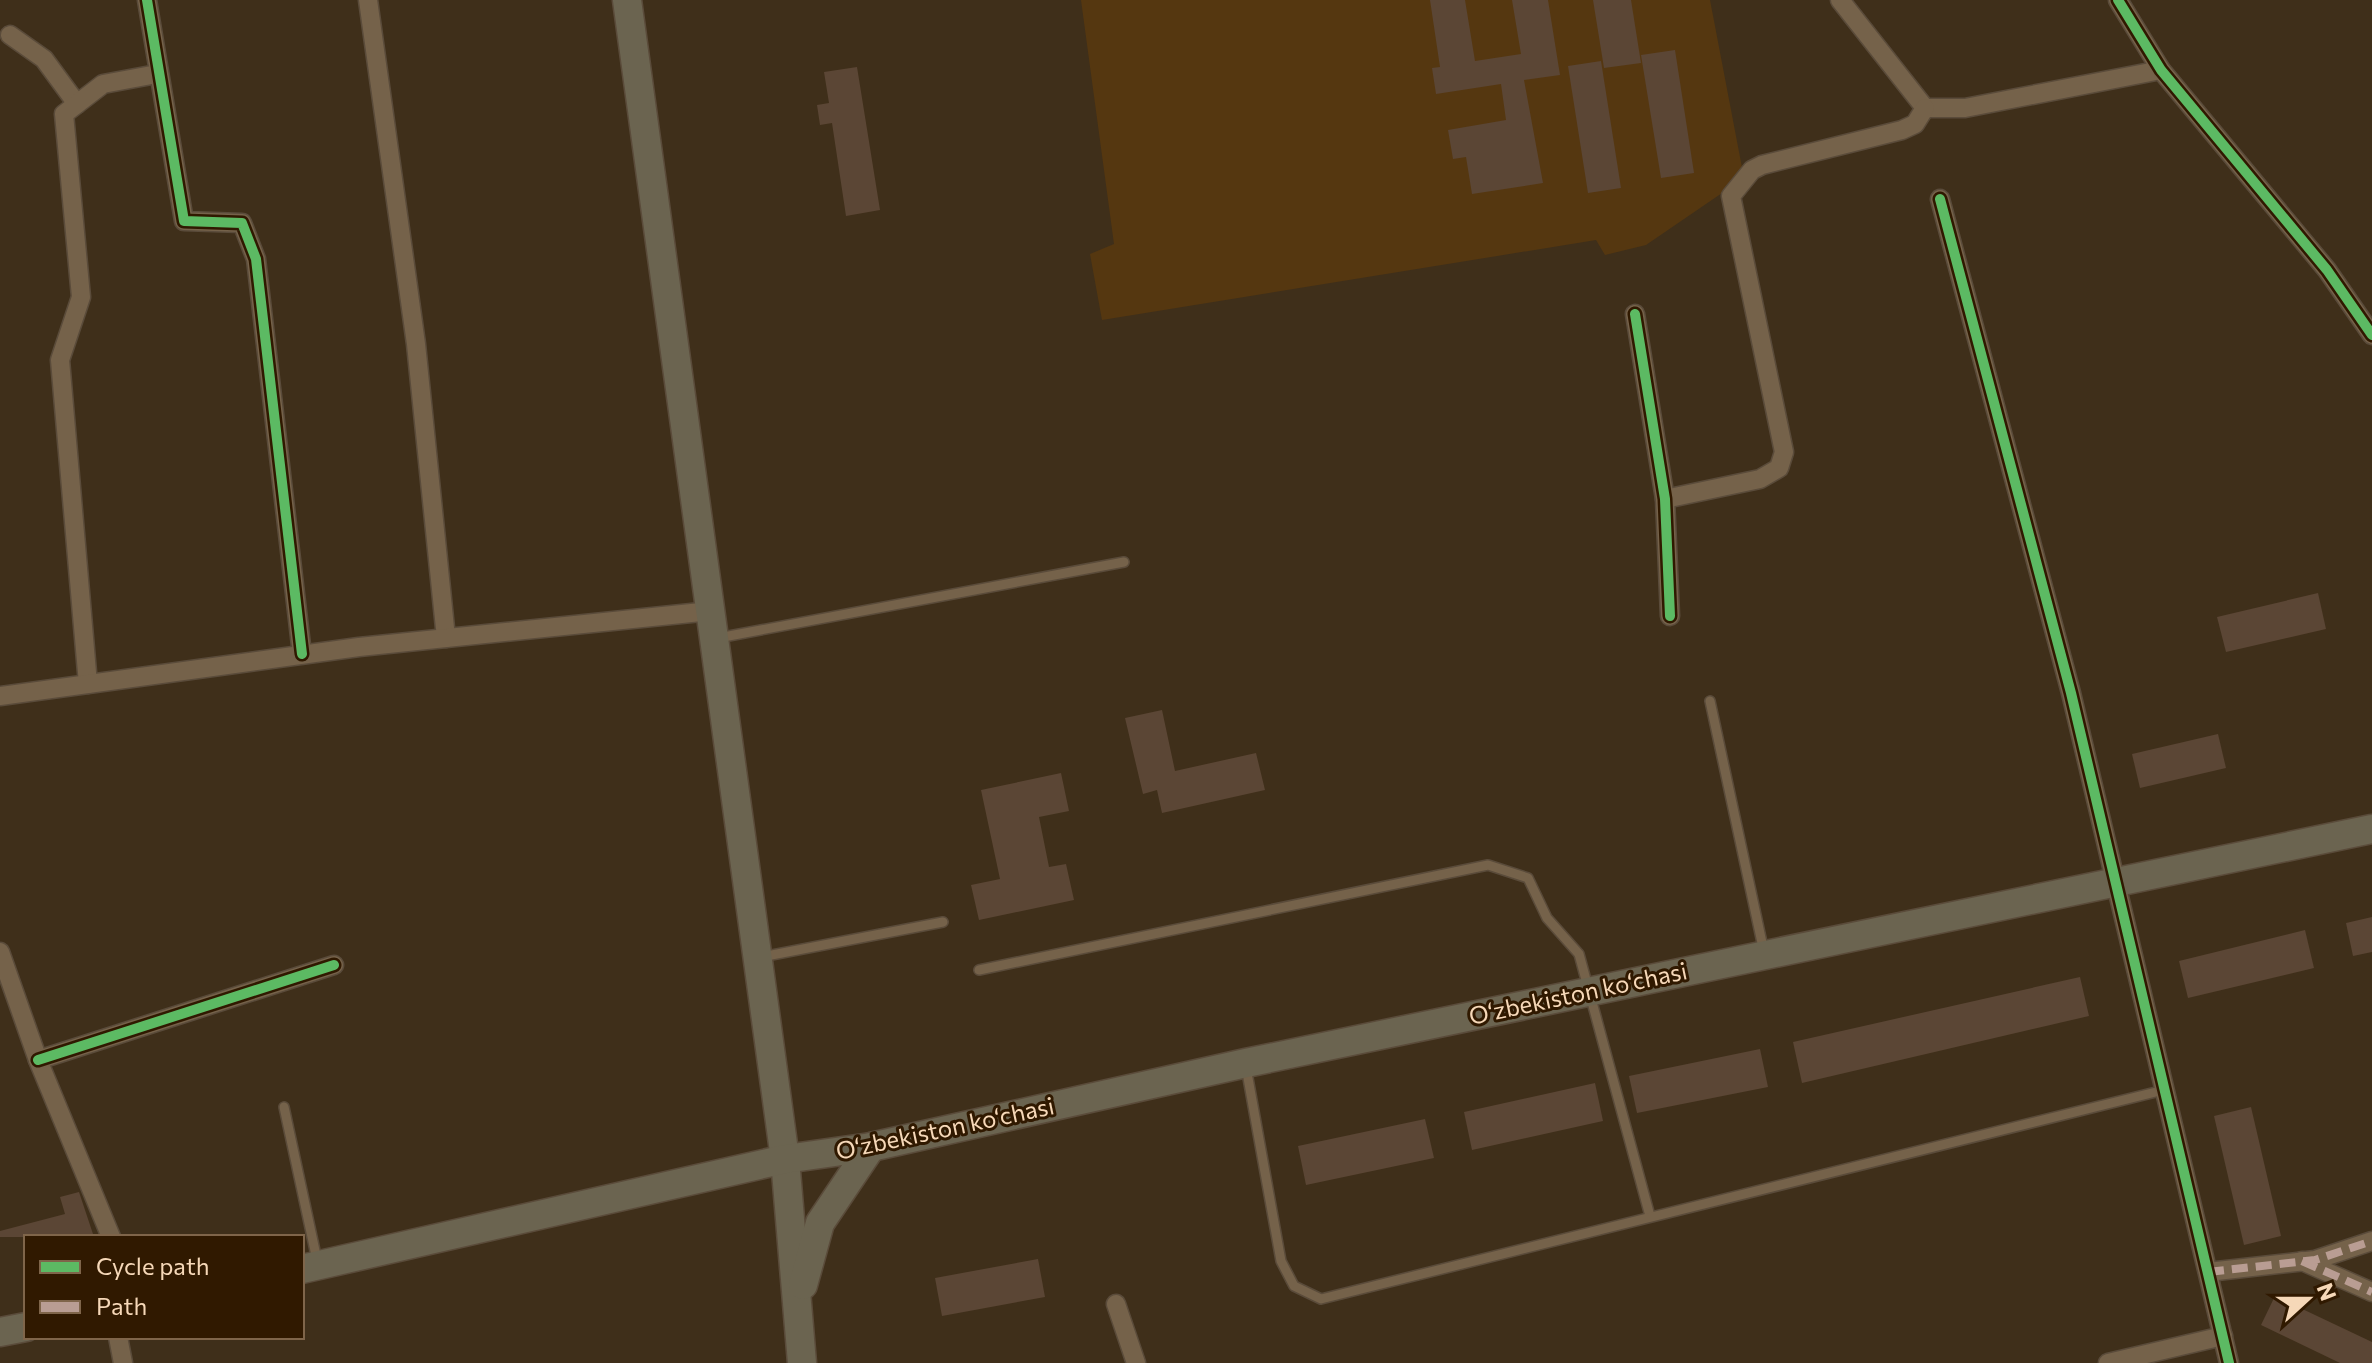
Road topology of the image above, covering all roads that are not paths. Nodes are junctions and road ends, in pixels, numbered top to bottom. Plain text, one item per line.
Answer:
1 (147, 0) edge
2 (368, 0) edge
3 (627, 0) edge
4 (1840, 0) edge
5 (2118, 0) edge
6 (10, 35) dead end
7 (2161, 70) junction
8 (157, 74) junction
9 (77, 104) junction
10 (1925, 108) junction
11 (1940, 199) dead end
12 (1635, 314) dead end
13 (2372, 335) edge
14 (1665, 499) junction
15 (1124, 562) dead end
16 (1670, 616) dead end
17 (712, 625) junction
18 (446, 638) junction
19 (302, 654) junction
20 (88, 684) junction
21 (0, 696) edge
22 (1710, 701) dead end
23 (2372, 829) edge
24 (2114, 882) junction
25 (943, 922) dead end
26 (0, 952) edge
27 (1765, 955) junction
28 (758, 958) junction
29 (334, 965) dead end
30 (979, 970) dead end
31 (5, 982) edge
32 (1589, 992) junction
33 (38, 1060) junction
34 (1246, 1063) junction
35 (2164, 1090) junction
36 (284, 1107) dead end
37 (871, 1147) junction
38 (785, 1159) junction
39 (1650, 1216) junction
40 (110, 1235) edge
41 (2372, 1241) edge
42 (2302, 1261) junction
43 (310, 1267) edge
44 (2208, 1272) junction
45 (2372, 1292) edge
46 (1116, 1304) dead end
47 (797, 1305) junction
48 (24, 1327) edge
49 (0, 1332) edge
50 (2223, 1336) junction
51 (118, 1339) edge
52 (123, 1363) edge
53 (802, 1363) edge
54 (1136, 1363) edge
55 (2108, 1363) edge
56 (2229, 1363) edge

1 - 8 street
2 - 18 street
3 - 17 main road
4 - 10 street
5 - 7 street
6 - 9 street
7 - 10 street
7 - 13 street
8 - 9 street
8 - 19 street
9 - 20 street
10 - 14 street
11 - 24 street
12 - 14 street
14 - 16 street
15 - 17 lane
17 - 18 street
17 - 28 main road
18 - 19 street
19 - 20 street
20 - 21 street
22 - 27 lane
23 - 24 main road, O‘zbekiston ko‘chasi
24 - 27 main road, O‘zbekiston ko‘chasi
24 - 35 street
25 - 28 lane
26 - 31 street
27 - 32 main road, O‘zbekiston ko‘chasi
28 - 38 main road
29 - 33 street
30 - 32 lane
31 - 33 street
32 - 34 main road, O‘zbekiston ko‘chasi
32 - 39 lane
33 - 40 street
34 - 37 main road, O‘zbekiston ko‘chasi
34 - 39 lane
35 - 39 lane
35 - 44 street
36 - 43 lane
37 - 38 main road, O‘zbekiston ko‘chasi
37 - 47 main road
38 - 43 main road, O‘zbekiston ko‘chasi
38 - 47 main road
41 - 42 street
42 - 44 street
42 - 45 street
44 - 50 street
46 - 54 street
47 - 53 main road
48 - 49 main road
50 - 55 street
50 - 56 street
51 - 52 street

